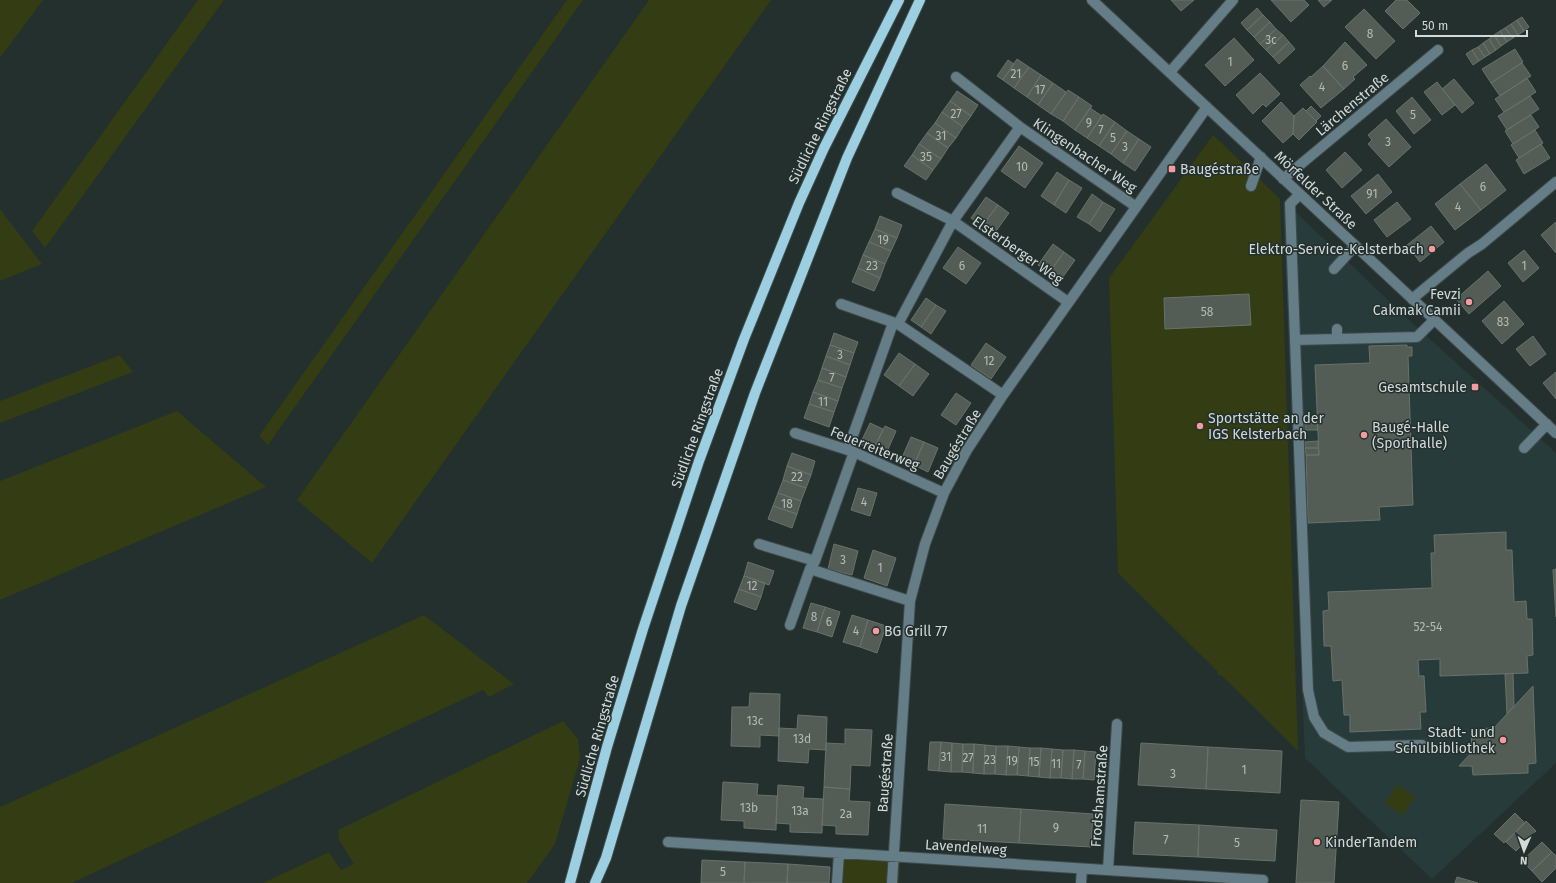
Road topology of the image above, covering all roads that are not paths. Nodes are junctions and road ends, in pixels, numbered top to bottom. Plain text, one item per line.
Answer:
1 (899, 0) edge
2 (920, 0) edge
3 (1092, 0) edge
4 (1234, 0) edge
5 (1438, 50) dead end
6 (1170, 72) junction
7 (956, 77) dead end
8 (1206, 107) junction
9 (1020, 127) junction
10 (1261, 157) junction
11 (1283, 179) junction
12 (1556, 182) edge
13 (1251, 186) dead end
14 (897, 193) dead end
15 (1300, 194) junction
16 (1135, 206) junction
17 (953, 221) junction
18 (1355, 246) junction
19 (1334, 269) dead end
20 (1412, 299) junction
21 (1068, 302) junction
22 (840, 304) dead end
23 (1434, 320) junction
24 (895, 324) junction
25 (1295, 340) junction
26 (1003, 395) junction
27 (1547, 424) junction
28 (795, 433) dead end
29 (1556, 433) edge
30 (1524, 448) dead end
31 (851, 450) junction
32 (944, 493) junction
33 (760, 544) dead end
34 (812, 565) junction
35 (910, 601) junction
36 (790, 625) dead end
37 (1117, 724) dead end
38 (1422, 745) dead end
39 (668, 842) dead end
40 (839, 853) junction
41 (894, 856) junction
42 (606, 858) junction
43 (1082, 869) junction
44 (1108, 870) junction
45 (1263, 880) dead end
46 (569, 882) edge
47 (595, 883) edge
48 (599, 883) edge
49 (837, 883) edge
50 (892, 883) edge
51 (1081, 883) edge

1 - 46 main road, Südliche Ringstraße
2 - 42 main road
3 - 6 street, Mörfelder Straße
4 - 6 street
5 - 11 street, Lärchenstraße
6 - 8 street, Mörfelder Straße
7 - 9 street, Klingenbacher Weg
8 - 10 street, Mörfelder Straße
8 - 16 street, Baugéstraße
9 - 16 street, Klingenbacher Weg
9 - 17 street, Klingenbacher Weg
10 - 11 street, Mörfelder Straße
10 - 13 street
11 - 15 street, Mörfelder Straße
12 - 20 street
14 - 17 street, Elsterberger Weg
15 - 18 street, Mörfelder Straße
15 - 25 street
16 - 21 street, Baugéstraße
17 - 21 street, Elsterberger Weg
17 - 24 street, Elsterberger Weg
18 - 19 street
18 - 20 street, Mörfelder Straße
20 - 23 street, Mörfelder Straße
21 - 26 street, Baugéstraße
22 - 24 street
23 - 25 street
23 - 27 street, Mörfelder Straße
24 - 26 street
24 - 31 street, Elsterberger Weg
25 - 38 street
26 - 32 street, Baugéstraße
27 - 29 street, Mörfelder Straße
27 - 30 street
28 - 31 street, Feuerreiterweg
31 - 32 street, Feuerreiterweg
31 - 34 street, Elsterberger Weg
32 - 35 street, Baugéstraße
33 - 34 street
34 - 35 street
34 - 36 street, Elsterberger Weg
35 - 41 street, Baugéstraße
37 - 44 street, Frodshamstraße
39 - 40 street, Lavendelweg
40 - 41 street, Lavendelweg
40 - 49 street
41 - 43 street, Lavendelweg
41 - 50 street, Baugéstraße
42 - 47 main road
42 - 48 street
43 - 44 street, Lavendelweg
43 - 51 street
44 - 45 street, Lavendelweg

